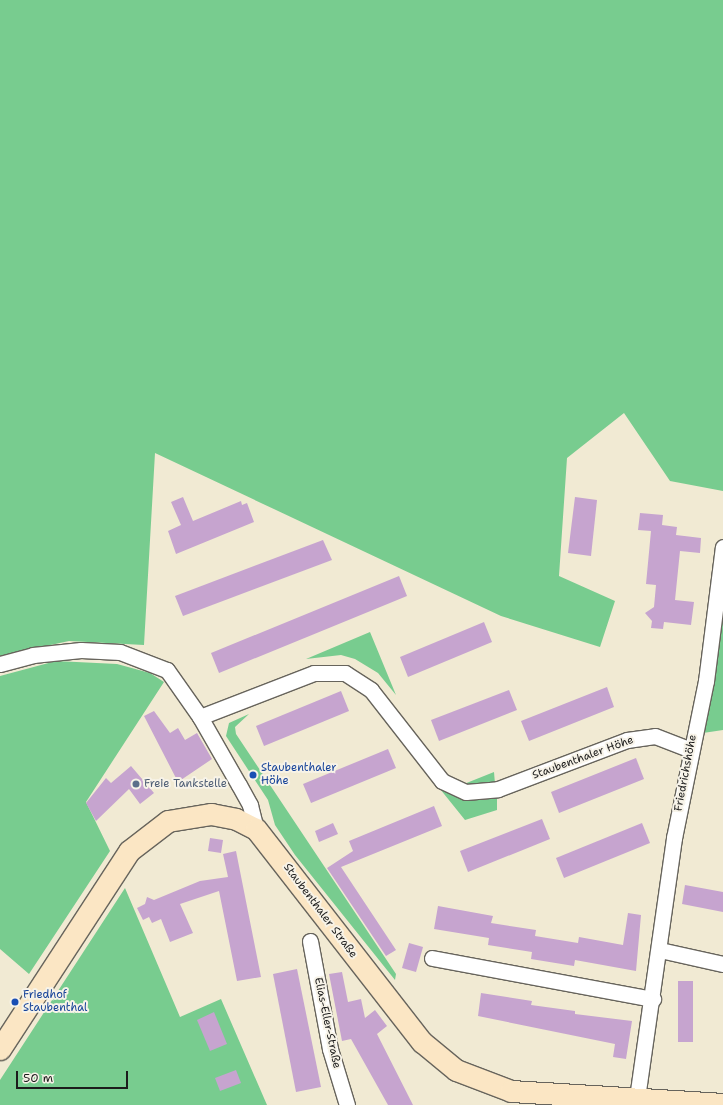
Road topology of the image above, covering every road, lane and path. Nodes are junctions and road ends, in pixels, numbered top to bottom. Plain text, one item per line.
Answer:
1 (723, 547) edge
2 (0, 664) edge
3 (200, 717) junction
4 (689, 750) junction
5 (256, 829) junction
6 (310, 941) dead end
7 (660, 950) junction
8 (432, 958) dead end
9 (723, 964) edge
10 (653, 999) junction
11 (0, 1049) edge
12 (637, 1098) junction
13 (723, 1104) edge
14 (347, 1105) edge

1 - 4 street, Friedrichshöhe
2 - 3 street
3 - 4 street, Staubenthaler Höhe
3 - 5 street
4 - 7 street, Friedrichshöhe
5 - 11 main road
5 - 12 main road, Staubenthaler Straße
6 - 14 street, Elias-Eller-Straße
7 - 9 street
7 - 10 street, Friedrichshöhe
8 - 10 street
10 - 12 street, Friedrichshöhe
12 - 13 main road, Staubenthaler Straße

